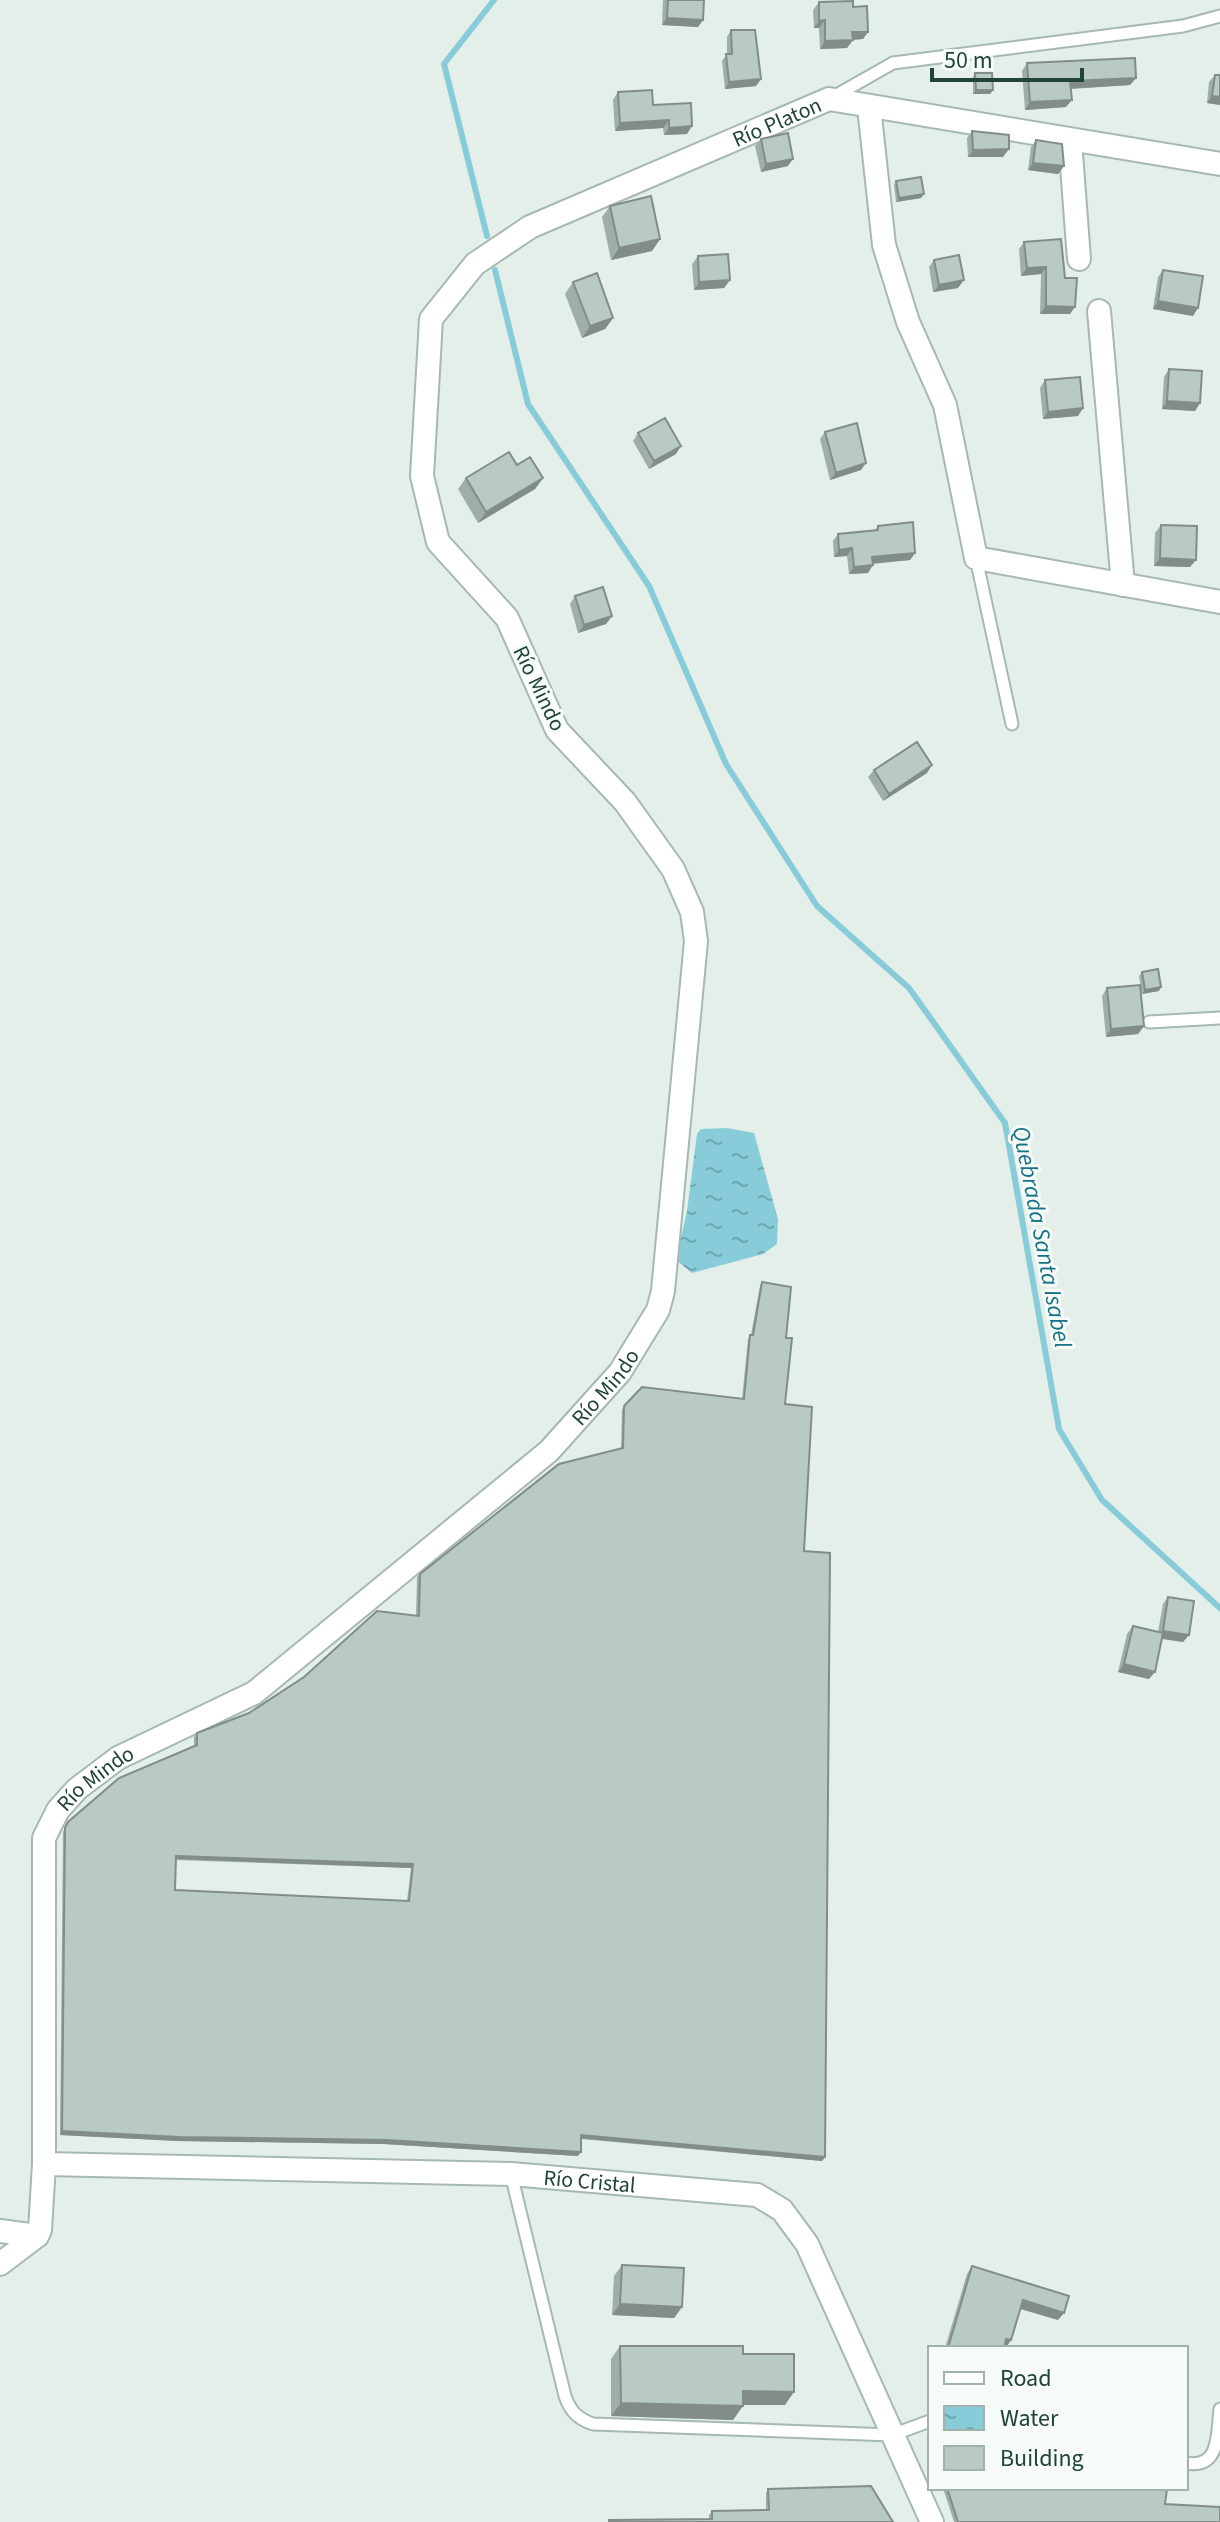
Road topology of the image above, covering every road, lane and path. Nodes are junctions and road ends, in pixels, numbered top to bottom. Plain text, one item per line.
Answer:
1 (1220, 16) edge
2 (829, 99) junction
3 (869, 107) junction
4 (1070, 140) junction
5 (1220, 164) edge
6 (1079, 259) dead end
7 (1099, 311) dead end
8 (431, 319) joint
9 (976, 558) junction
10 (1123, 585) junction
11 (1220, 602) edge
12 (1012, 724) dead end
13 (1220, 1018) edge
14 (1149, 1022) dead end
15 (44, 2164) junction
16 (511, 2174) junction
17 (0, 2231) edge
18 (37, 2236) junction
19 (0, 2264) edge
20 (1220, 2409) edge
21 (928, 2422) edge
22 (892, 2435) junction
23 (1188, 2463) edge
24 (932, 2522) edge

1 - 2 lane
2 - 3 street, Río Platon
2 - 8 street, Río Platon
3 - 4 street, Río Platon
3 - 9 street
4 - 5 street, Río Platon
4 - 6 street
7 - 10 street
8 - 15 street, Río Mindo
9 - 10 street
9 - 12 lane
10 - 11 street
13 - 14 lane
15 - 16 street, Río Cristal
15 - 18 street, Río Mindo
16 - 22 street, Río Cristal
16 - 22 lane
17 - 18 street
18 - 19 street
20 - 23 lane
21 - 22 lane
22 - 24 street, Río Cristal

